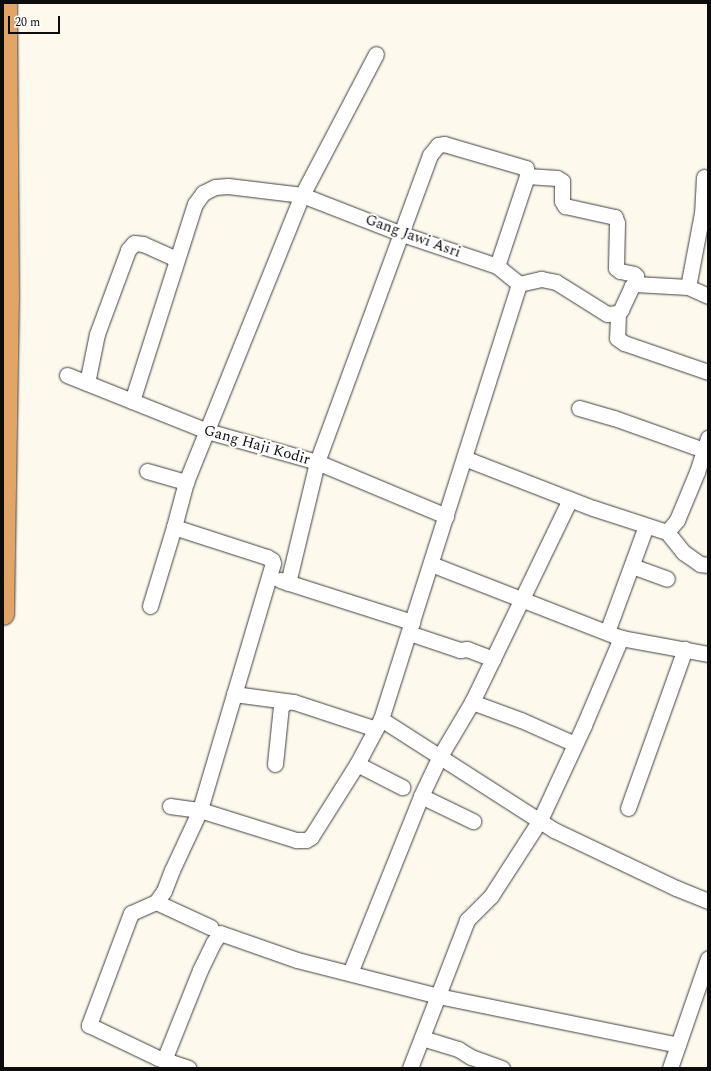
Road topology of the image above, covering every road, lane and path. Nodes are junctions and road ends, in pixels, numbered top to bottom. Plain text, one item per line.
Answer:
1 (6, 3) edge
2 (376, 54) dead end
3 (527, 176) junction
4 (704, 177) dead end
5 (302, 195) junction
6 (402, 234) junction
7 (177, 259) junction
8 (497, 266) junction
9 (519, 284) junction
10 (635, 284) junction
11 (688, 287) junction
12 (708, 296) edge
13 (618, 313) junction
14 (708, 372) edge
15 (67, 374) dead end
16 (86, 383) junction
17 (132, 401) junction
18 (579, 408) dead end
19 (207, 431) junction
20 (706, 444) edge
21 (464, 458) junction
22 (317, 462) junction
23 (147, 471) dead end
24 (186, 482) junction
25 (570, 499) junction
26 (446, 516) junction
27 (646, 526) junction
28 (174, 527) junction
29 (667, 532) junction
30 (431, 564) junction
31 (708, 565) edge
32 (632, 566) junction
33 (269, 576) junction
34 (667, 579) dead end
35 (288, 582) junction
36 (522, 599) junction
37 (150, 606) dead end
38 (3, 614) edge
39 (411, 628) junction
40 (614, 635) junction
41 (685, 649) junction
42 (708, 654) edge
43 (493, 659) junction
44 (234, 694) junction
45 (286, 702) junction
46 (472, 702) junction
47 (379, 724) junction
48 (575, 744) junction
49 (440, 756) junction
50 (275, 764) dead end
51 (357, 764) junction
52 (402, 787) dead end
53 (421, 796) junction
54 (170, 806) dead end
55 (628, 808) dead end
56 (200, 810) junction
57 (540, 820) junction
58 (473, 821) dead end
59 (708, 901) edge
60 (156, 902) junction
61 (210, 927) dead end
62 (707, 965) edge
63 (350, 973) junction
64 (438, 996) junction
65 (422, 1038) junction
66 (678, 1045) junction
67 (158, 1062) edge
68 (188, 1068) edge
69 (410, 1068) edge
70 (502, 1068) edge
71 (670, 1068) edge

1 - 38 highway
2 - 5 street
3 - 6 street
3 - 8 street
3 - 10 street
4 - 11 street
5 - 6 street, Gang Jawi Asri
5 - 7 street, Gang Jawi Asri
5 - 19 street
6 - 8 street, Gang Jawi Asri
6 - 22 street
7 - 16 street
7 - 17 street, Gang Jawi Asri
8 - 9 street, Gang Jawi Asri
9 - 13 street
9 - 21 street
10 - 11 street
10 - 13 street
11 - 12 street
13 - 14 street
15 - 16 street, Gang Haji Kodir
16 - 17 street, Gang Haji Kodir
17 - 19 street, Gang Haji Kodir
18 - 20 street
19 - 22 street, Gang Haji Kodir
19 - 24 street
20 - 29 street
21 - 25 street
21 - 26 street
22 - 26 street, Gang Haji Kodir
22 - 35 street
23 - 24 street
24 - 28 street
25 - 27 street
25 - 36 street
26 - 30 street
27 - 29 street
27 - 32 street
28 - 33 street
28 - 37 street
29 - 31 street
30 - 36 street
30 - 39 street
32 - 34 street
32 - 40 street
33 - 35 street
33 - 44 street
35 - 39 street
36 - 40 street
36 - 43 street
39 - 43 street
39 - 47 street
40 - 41 street
40 - 48 street
41 - 42 street
41 - 55 street
43 - 46 street
44 - 45 street
44 - 56 street
45 - 47 street
45 - 50 street
46 - 48 street
46 - 49 street
47 - 49 street
47 - 51 street
48 - 57 street
49 - 53 street
49 - 57 street
51 - 52 street
51 - 56 street
53 - 58 street
53 - 63 street
54 - 56 street
56 - 60 street
57 - 59 street
57 - 64 street
60 - 61 street
60 - 67 street
62 - 66 street
63 - 64 street
63 - 67 street
64 - 65 street
64 - 66 street
65 - 69 street
65 - 70 street
66 - 71 street
67 - 68 street

